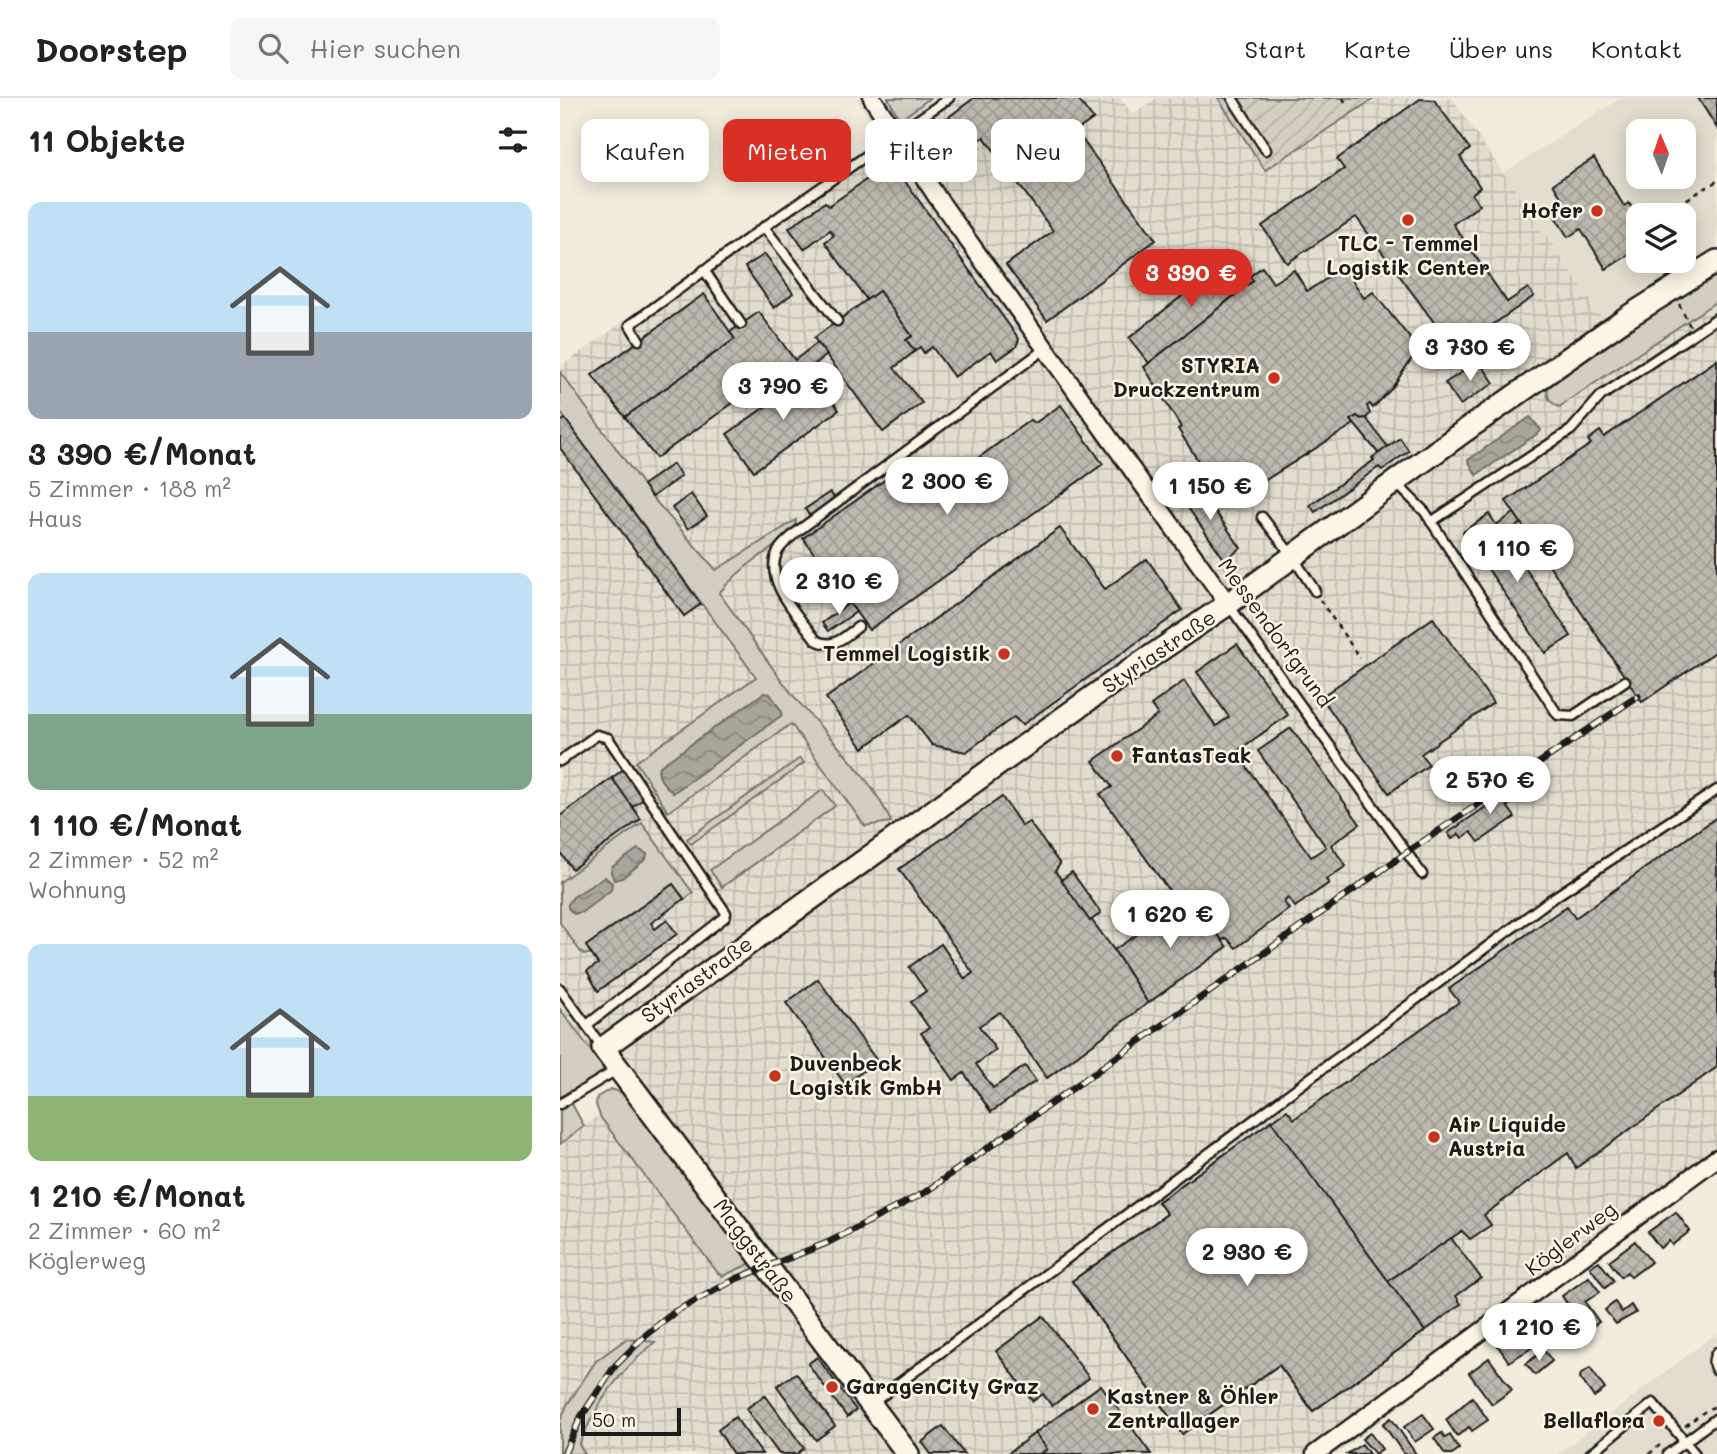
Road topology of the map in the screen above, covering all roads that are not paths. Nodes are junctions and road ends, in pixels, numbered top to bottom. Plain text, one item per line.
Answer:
1 (872, 98) edge
2 (949, 98) edge
3 (1232, 98) edge
4 (885, 119) edge
5 (920, 119) edge
6 (1266, 150) dead end
7 (865, 157) edge
8 (928, 182) edge
9 (764, 227) junction
10 (1717, 261) edge
11 (704, 270) junction
12 (1717, 318) edge
13 (837, 321) dead end
14 (741, 324) dead end
15 (639, 340) dead end
16 (1045, 348) junction
17 (1395, 482) junction
18 (1262, 517) dead end
19 (1431, 522) junction
20 (1293, 557) junction
21 (1315, 591) road end
22 (1228, 604) junction
23 (858, 627) dead end
24 (1625, 681) dead end
25 (560, 761) edge
26 (1717, 790) edge
27 (1422, 874) dead end
28 (560, 989) edge
29 (587, 1025) junction
30 (603, 1048) junction
31 (618, 1069) junction
32 (560, 1104) edge
33 (1717, 1158) edge
34 (1717, 1352) edge
35 (1717, 1371) edge
36 (871, 1404) junction
37 (1717, 1418) edge
38 (1684, 1442) junction
39 (908, 1454) edge
40 (1315, 1454) edge
41 (1590, 1454) edge
42 (1668, 1454) edge
43 (1695, 1454) edge

1 - 4 street, Messendorfgrund
2 - 5 lane
3 - 6 lane
7 - 9 lane
8 - 16 street, Messendorfgrund
9 - 11 lane
9 - 13 lane
10 - 17 street, Styriastraße
11 - 14 lane
11 - 15 lane
12 - 19 lane
16 - 22 street, Messendorfgrund
16 - 23 lane
17 - 19 lane
17 - 20 street, Styriastraße
18 - 20 lane
19 - 24 lane
20 - 21 lane
20 - 22 street, Styriastraße
22 - 27 lane, Messendorfgrund
22 - 30 street, Styriastraße
25 - 29 lane
26 - 36 lane
28 - 29 lane
29 - 30 lane
30 - 31 street, Maggstraße
31 - 32 lane
31 - 36 street, Maggstraße
33 - 40 street, Köglerweg
34 - 35 lane
36 - 39 street, Maggstraße
37 - 38 lane
38 - 41 lane
38 - 42 lane
38 - 43 lane

